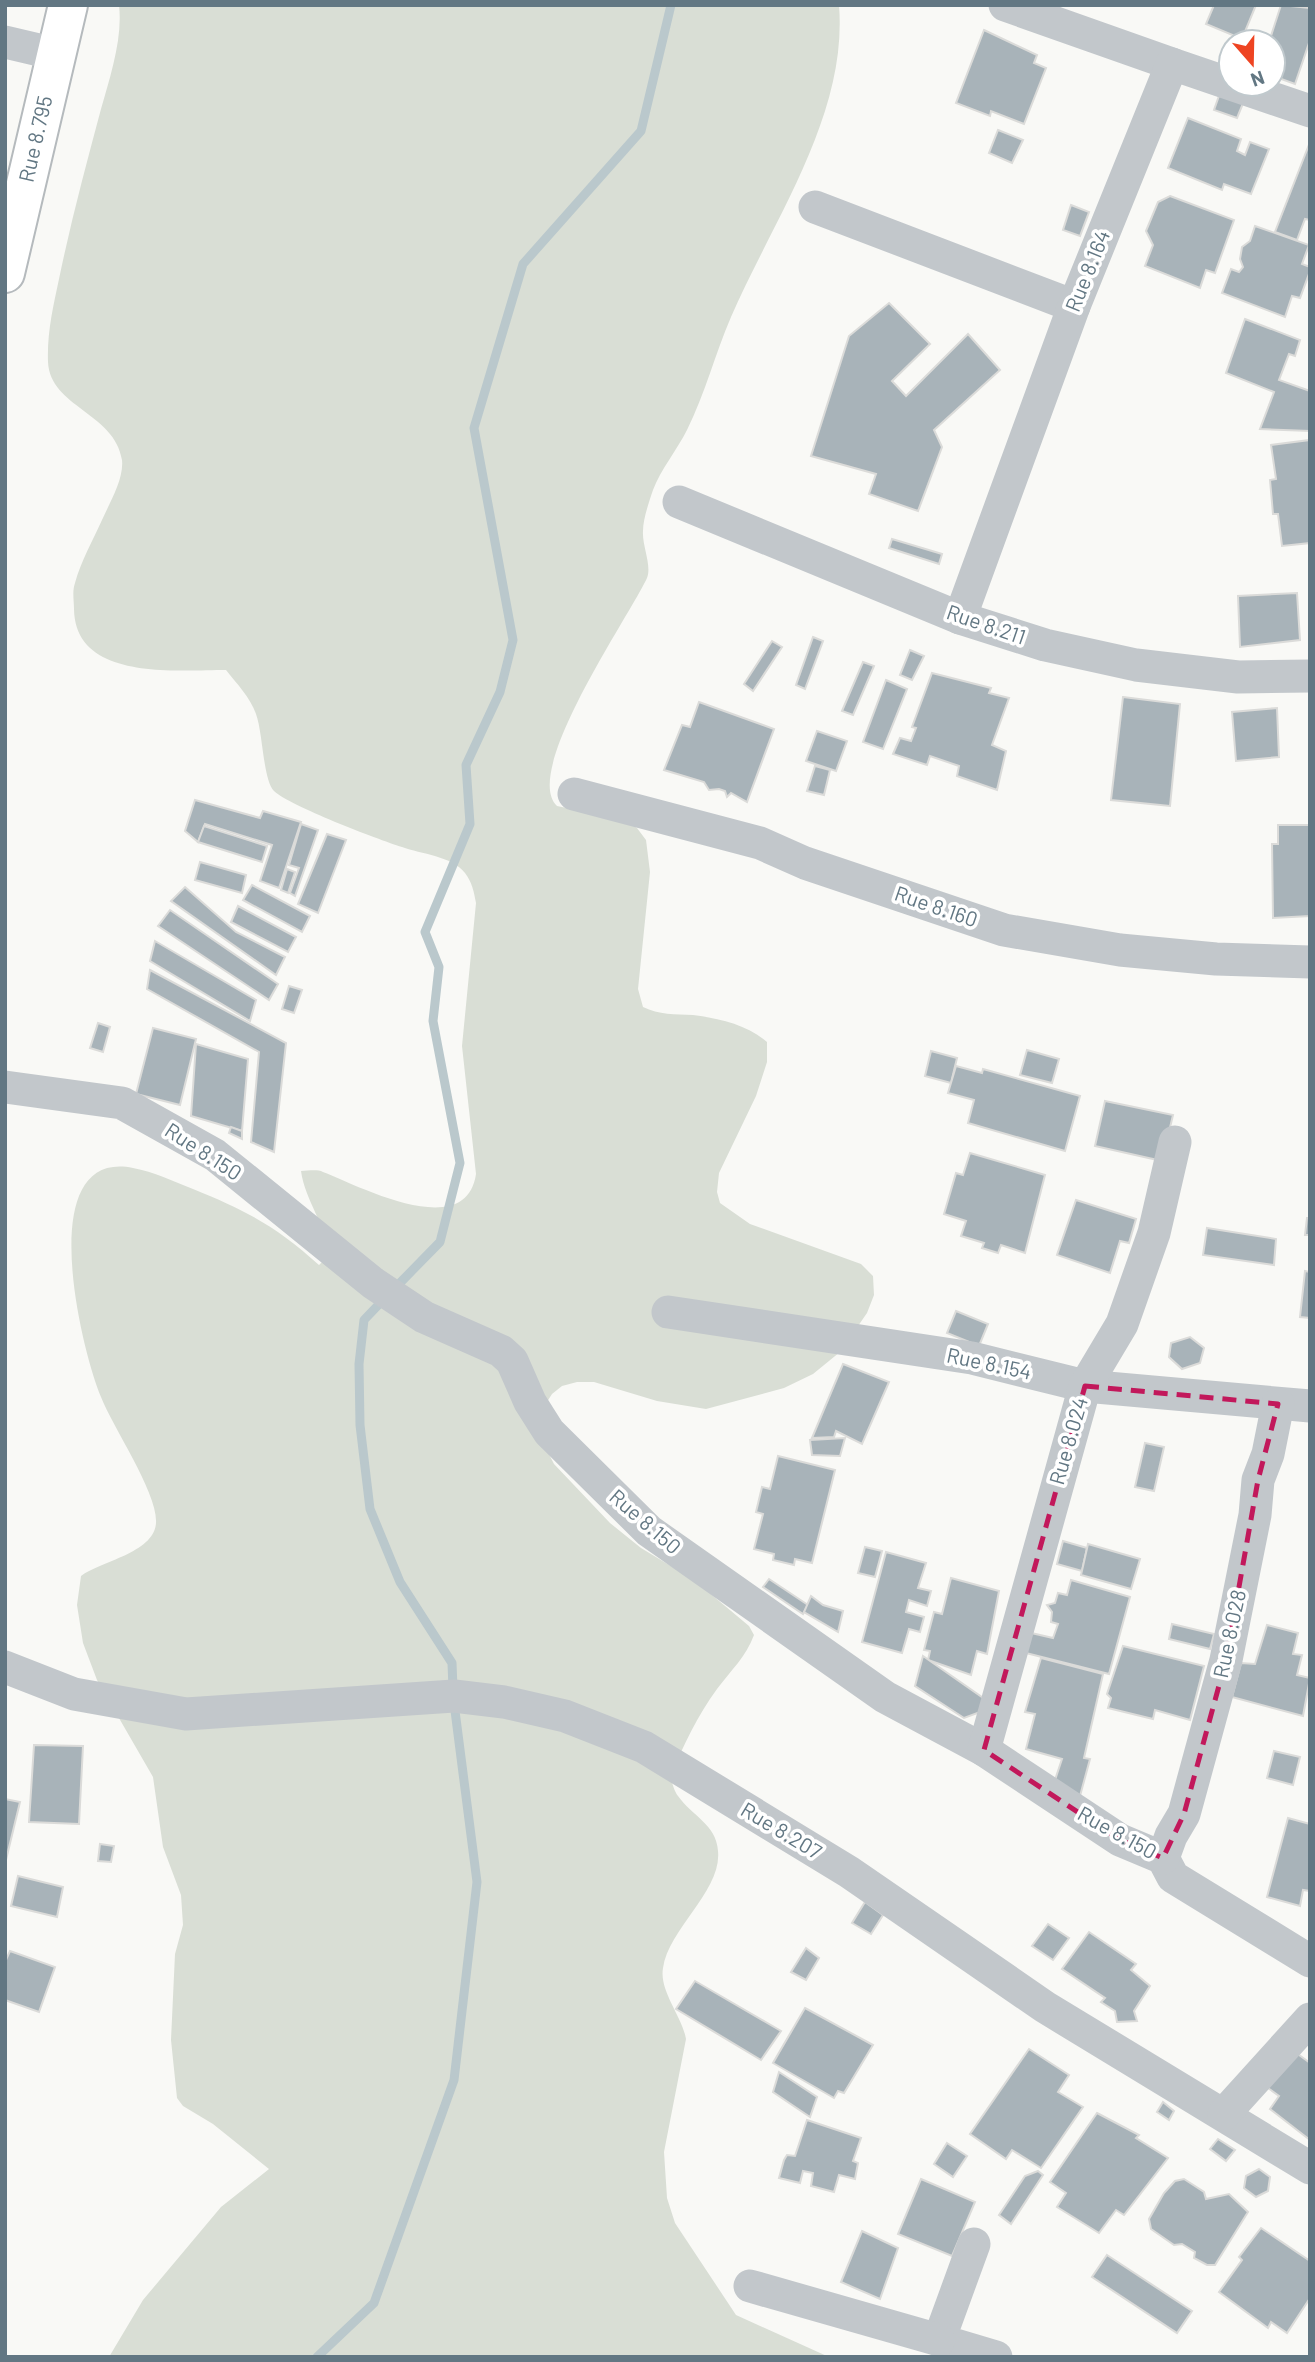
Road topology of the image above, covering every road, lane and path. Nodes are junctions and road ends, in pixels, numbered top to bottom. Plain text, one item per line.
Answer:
1 (68, 5) edge
2 (1005, 5) edge
3 (5, 42) edge
4 (55, 54) junction
5 (1171, 64) junction
6 (1310, 111) edge
7 (815, 207) dead end
8 (5, 273) edge
9 (1074, 306) junction
10 (679, 502) dead end
11 (960, 618) junction
12 (1310, 676) edge
13 (574, 794) dead end
14 (1310, 962) edge
15 (5, 1087) edge
16 (1175, 1142) dead end
17 (668, 1312) dead end
18 (1085, 1386) junction
19 (1294, 1405) edge
20 (5, 1667) edge
21 (984, 1749) junction
22 (1163, 1858) junction
23 (1310, 1961) edge
24 (1310, 2019) edge
25 (1224, 2114) junction
26 (1310, 2168) edge
27 (974, 2244) dead end
28 (750, 2286) dead end
29 (939, 2340) junction
30 (996, 2357) edge

1 - 4 highway, Rue 8.795
2 - 5 street
3 - 4 street
4 - 8 highway, Rue 8.795
5 - 6 street
5 - 9 street, Rue 8.164
7 - 9 street
9 - 11 street, Rue 8.164
10 - 11 street, Rue 8.211
11 - 12 street, Rue 8.211
13 - 14 street, Rue 8.160
15 - 21 street, Rue 8.150
16 - 18 street, Rue 8.024
17 - 18 street, Rue 8.154
18 - 19 street, Rue 8.154
18 - 21 street, Rue 8.024
19 - 22 street, Rue 8.028
20 - 25 street, Rue 8.207
21 - 22 street, Rue 8.150
22 - 23 street, Rue 8.150
24 - 25 street
25 - 26 street, Rue 8.207
27 - 29 street
28 - 29 street
29 - 30 street

